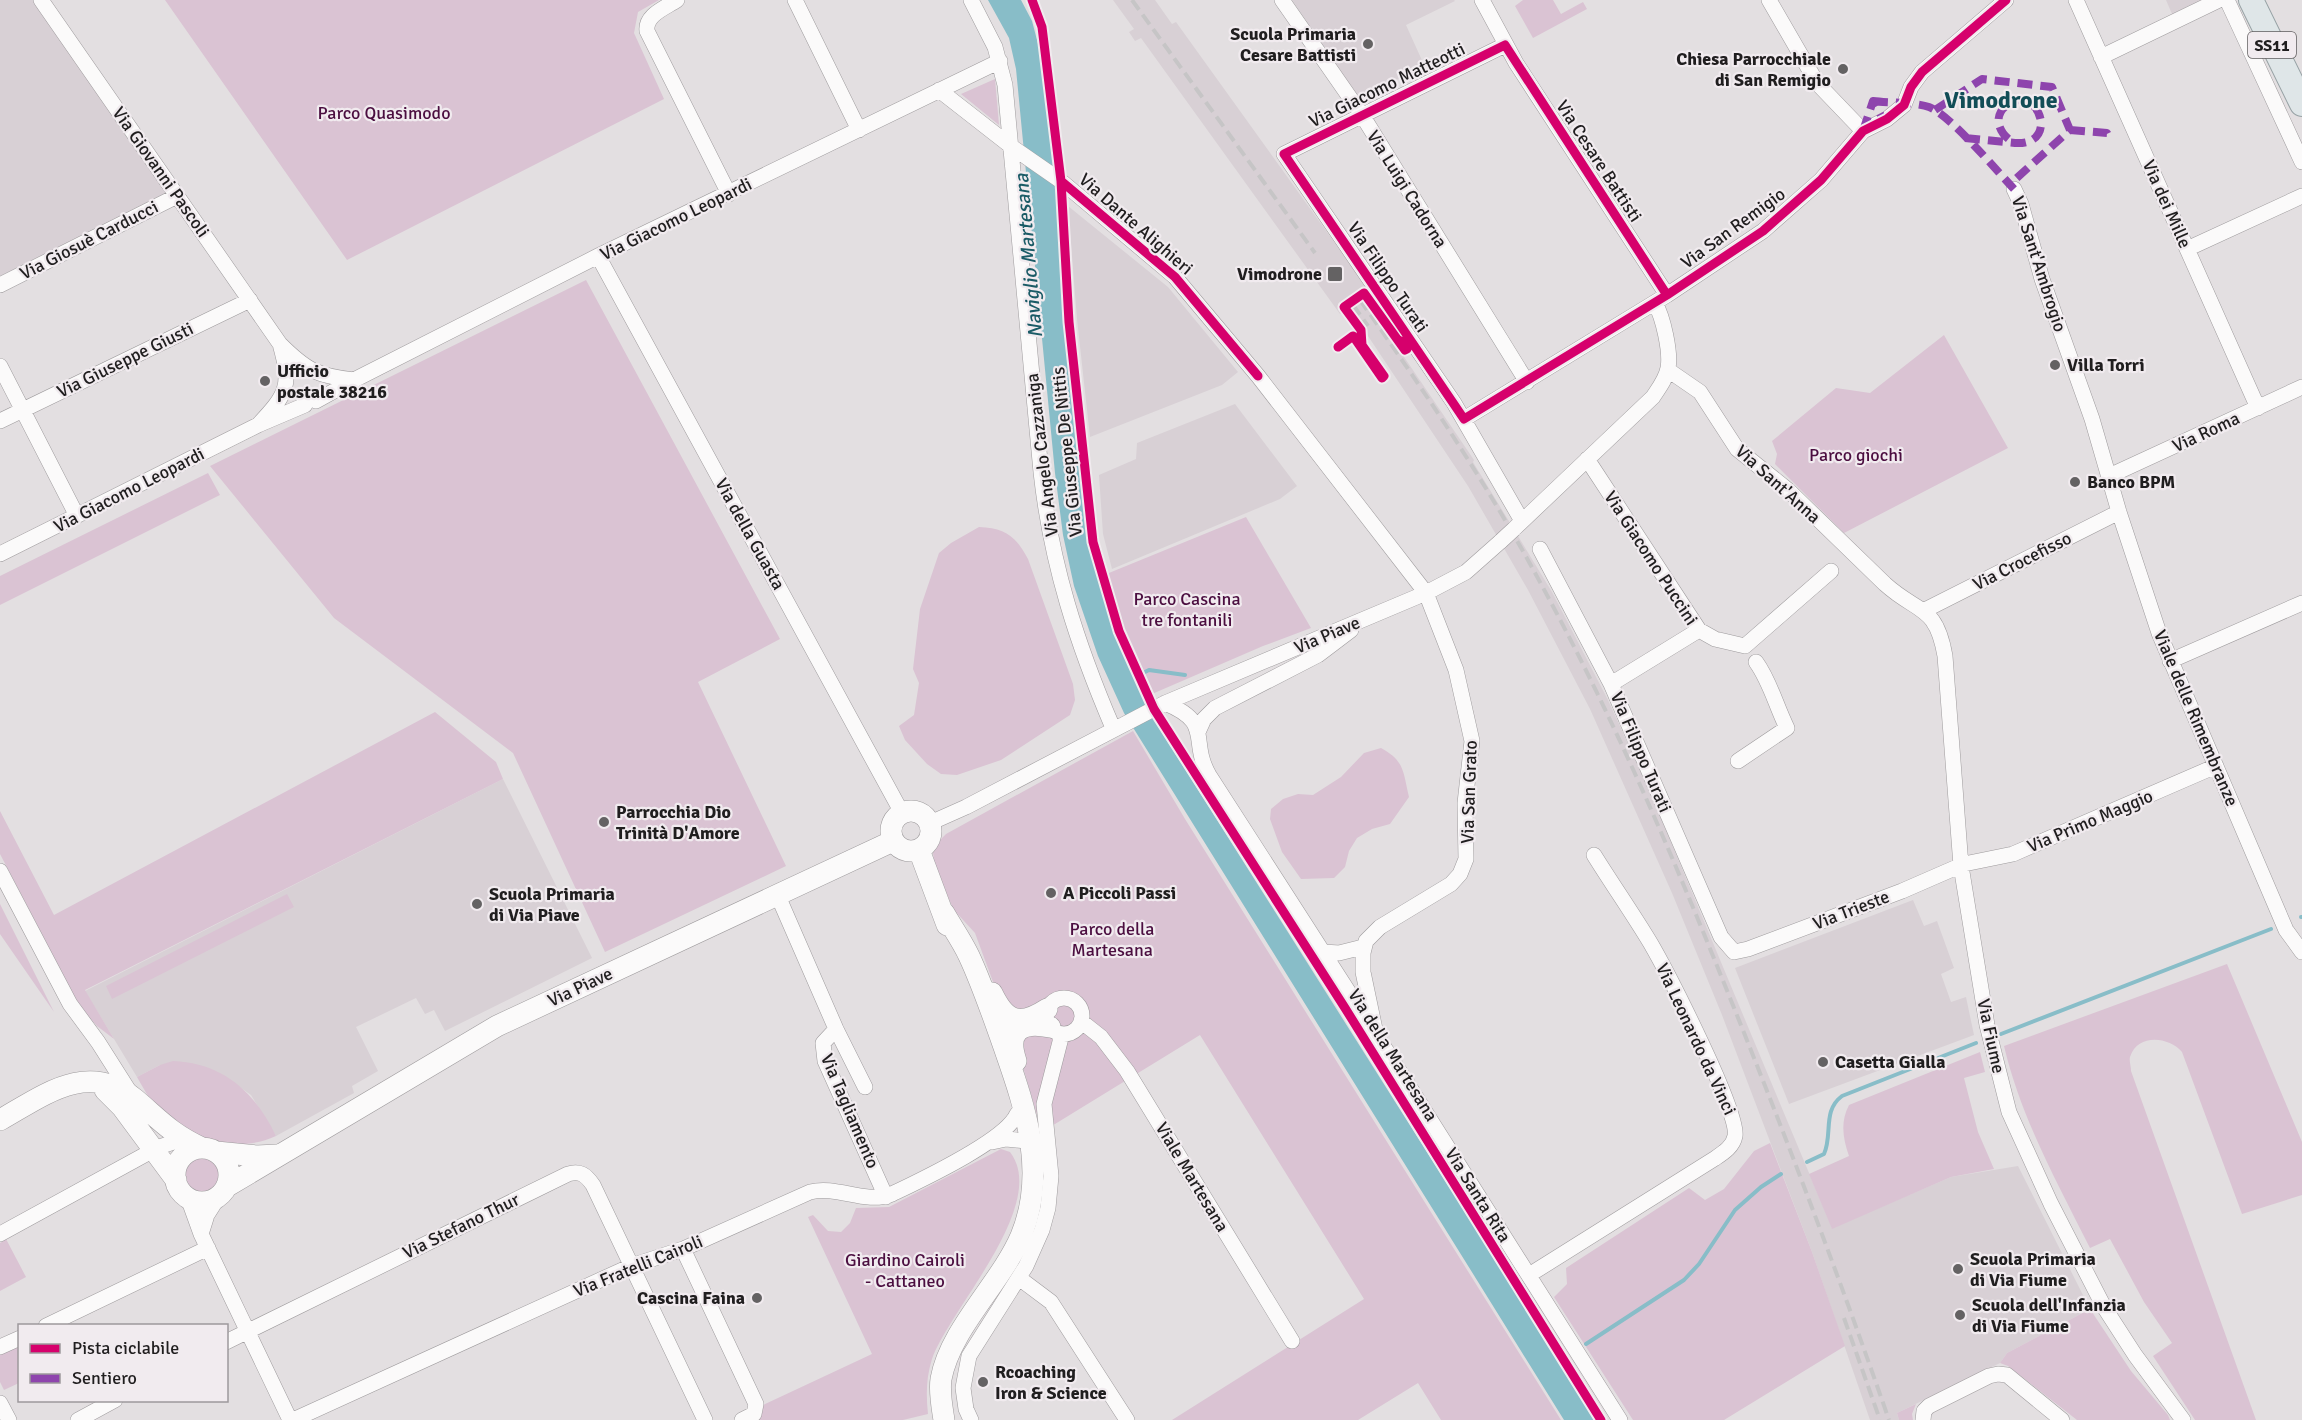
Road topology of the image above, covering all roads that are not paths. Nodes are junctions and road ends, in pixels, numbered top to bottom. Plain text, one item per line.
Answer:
1 (41, 0) edge
2 (677, 0) edge
3 (795, 0) edge
4 (971, 0) edge
5 (1282, 0) edge
6 (1482, 0) edge
7 (1769, 0) edge
8 (2006, 0) edge
9 (2076, 0) edge
10 (2219, 0) edge
11 (2227, 0) edge
12 (2251, 0) edge
13 (2268, 0) edge
14 (1505, 45) junction
15 (2101, 57) junction
16 (1000, 61) junction
17 (939, 90) junction
18 (2299, 97) edge
19 (1362, 115) junction
20 (859, 130) junction
21 (1863, 131) junction
22 (1012, 147) junction
23 (1284, 154) joint
24 (2302, 162) edge
25 (2014, 189) dead end
26 (729, 194) junction
27 (177, 196) junction
28 (2302, 196) edge
29 (2187, 249) junction
30 (598, 256) junction
31 (0, 285) edge
32 (1661, 299) junction
33 (250, 300) junction
34 (280, 344) junction
35 (0, 366) edge
36 (1668, 370) junction
37 (311, 371) junction
38 (354, 380) junction
39 (1527, 382) junction
40 (288, 384) junction
41 (2302, 387) edge
42 (311, 403) junction
43 (2258, 408) junction
44 (22, 410) junction
45 (1464, 419) junction
46 (0, 421) edge
47 (258, 425) junction
48 (1587, 459) junction
49 (2109, 477) junction
50 (2120, 512) junction
51 (77, 516) junction
52 (1518, 525) junction
53 (1540, 549) dead end
54 (0, 554) edge
55 (1831, 571) dead end
56 (1426, 593) junction
57 (2302, 603) edge
58 (1925, 610) junction
59 (1362, 620) junction
60 (1699, 630) junction
61 (2170, 661) junction
62 (1756, 662) dead end
63 (1611, 684) junction
64 (1160, 706) junction
65 (1118, 726) junction
66 (1199, 730) junction
67 (1738, 761) dead end
68 (2216, 766) junction
69 (902, 813) junction
70 (930, 823) junction
71 (893, 841) junction
72 (919, 850) junction
73 (1593, 855) dead end
74 (1960, 866) junction
75 (0, 871) edge
76 (778, 896) junction
77 (944, 913) junction
78 (1363, 947) junction
79 (1741, 951) joint
80 (1323, 952) junction
81 (2302, 952) edge
82 (969, 956) junction
83 (973, 996) junction
84 (1082, 1022) junction
85 (1053, 1023) junction
86 (1023, 1026) junction
87 (836, 1029) junction
88 (998, 1031) junction
89 (1376, 1034) junction
90 (98, 1042) junction
91 (94, 1083) junction
92 (865, 1087) dead end
93 (134, 1099) junction
94 (1022, 1113) junction
95 (0, 1120) edge
96 (986, 1144) junction
97 (202, 1147) junction
98 (1030, 1149) junction
99 (154, 1150) junction
100 (278, 1155) junction
101 (176, 1180) junction
102 (223, 1192) junction
103 (886, 1197) junction
104 (188, 1198) junction
105 (0, 1234) edge
106 (204, 1241) junction
107 (683, 1249) junction
108 (631, 1266) junction
109 (1529, 1275) junction
110 (1019, 1278) junction
111 (50, 1324) edge
112 (247, 1331) junction
113 (18, 1339) edge
114 (228, 1341) edge
115 (1292, 1341) dead end
116 (0, 1347) edge
117 (281, 1400) junction
118 (113, 1402) edge
119 (0, 1403) edge
120 (9, 1420) edge
121 (78, 1420) edge
122 (281, 1420) edge
123 (291, 1420) edge
124 (705, 1420) edge
125 (742, 1420) edge
126 (944, 1420) edge
127 (970, 1420) edge
128 (1126, 1420) edge
129 (1620, 1420) edge
130 (1923, 1420) edge
131 (2062, 1420) edge
132 (2183, 1420) edge

1 - 27 street, Via Giovanni Pascoli
2 - 26 street
3 - 20 street
4 - 16 street, Via Angelo Cazzaniga
5 - 19 street, Via Luigi Cadorna
6 - 14 street, Via Cesare Battisti
7 - 21 street
8 - 21 street
9 - 15 street, Via dei Mille
10 - 15 street
11 - 24 street
12 - 18 main road, SS11
13 - 18 main road, SS11
14 - 19 street, Via Giacomo Matteotti
14 - 32 street, Via Cesare Battisti
15 - 29 street, Via dei Mille
16 - 17 street, Via Giacomo Leopardi
16 - 22 street, Via Angelo Cazzaniga
17 - 20 street, Via Giacomo Leopardi
17 - 22 street, Via Dante Alighieri
19 - 23 street, Via Giacomo Matteotti
19 - 39 street, Via Luigi Cadorna
20 - 26 street, Via Giacomo Leopardi
21 - 32 street, Via San Remigio
22 - 56 street, Via Dante Alighieri
22 - 65 street, Via Angelo Cazzaniga
23 - 45 street, Via Filippo Turati
25 - 49 street, Via Sant'Ambrogio
26 - 30 street, Via Giacomo Leopardi
27 - 31 street, Via Giosuè Carducci
27 - 33 street, Via Giovanni Pascoli
28 - 29 street
29 - 43 street, Via dei Mille
30 - 38 street, Via Giacomo Leopardi
30 - 69 street, Via della Guasta
32 - 36 street
32 - 39 street, Via San Remigio
33 - 34 street, Via Giovanni Pascoli
33 - 44 street, Via Giuseppe Giusti
34 - 37 street, Via Giovanni Pascoli
34 - 40 street, Via Giovanni Pascoli
35 - 44 street
36 - 48 street, Via Piave
36 - 58 street, Via Sant'Anna
37 - 38 street
37 - 40 street, Via Giacomo Leopardi
37 - 42 street
38 - 42 street, Via Giacomo Leopardi
39 - 45 street, Via San Remigio
40 - 42 street
40 - 47 street, Via Giacomo Leopardi
41 - 43 street, Via Roma
42 - 47 street, Via Giacomo Leopardi
43 - 49 street, Via Roma
44 - 46 street, Via Giuseppe Giusti
44 - 51 street
45 - 52 street, Via Filippo Turati
47 - 51 street, Via Giacomo Leopardi
48 - 52 street, Via Piave
48 - 60 street, Via Giacomo Puccini
49 - 50 street, Viale delle Rimembranze
50 - 58 street, Via Crocefisso
50 - 61 street, Viale delle Rimembranze
51 - 54 street, Via Giacomo Leopardi
52 - 56 street, Via Piave, bridge
53 - 63 street, Via Filippo Turati
55 - 60 street
56 - 59 street, Via Piave
56 - 78 street, Via San Grato
57 - 61 street
58 - 74 street, Via Fiume
59 - 64 street, Via Piave
59 - 66 street
60 - 63 street, Via Giacomo Puccini
61 - 68 street, Viale delle Rimembranze
62 - 67 street
63 - 79 street, Via Filippo Turati
64 - 65 street, Via Piave
64 - 66 street
65 - 70 street, Via Piave
66 - 80 street, Via Santa Rita
68 - 74 street, Via Primo Maggio
68 - 81 street, Viale delle Rimembranze
69 - 70 street
69 - 71 street
70 - 72 street
71 - 72 street
71 - 76 street, Via Piave
72 - 77 street
73 - 109 street, Via Leonardo da Vinci
74 - 79 street, Via Trieste
74 - 132 street, Via Fiume
75 - 90 street
76 - 87 street, Via Tagliamento
76 - 100 street, Via Piave
77 - 82 street
77 - 83 street
78 - 80 street
78 - 89 street
80 - 89 street, Via Santa Rita
82 - 85 street
82 - 88 street
83 - 88 street
83 - 94 street
84 - 85 street
84 - 85 street
84 - 115 street, Viale Martesana
85 - 86 street
85 - 110 street
86 - 88 street
86 - 94 street
87 - 92 street, Via Tagliamento
87 - 103 street, Via Tagliamento
88 - 94 street
89 - 109 street, Via Santa Rita
90 - 91 street
90 - 93 street
91 - 93 street
91 - 95 street
91 - 99 street
93 - 97 street
94 - 96 street, Via Fratelli Cairoli
94 - 98 street
96 - 98 street, Via Fratelli Cairoli
96 - 103 street, Via Fratelli Cairoli
97 - 99 street
97 - 100 street
97 - 101 street
97 - 102 street
98 - 126 street
99 - 101 street
99 - 105 street
100 - 102 street, Via Piave
101 - 104 street
102 - 104 street, Via Piave
102 - 106 street
103 - 107 street, Via Fratelli Cairoli
104 - 106 street
106 - 111 street
106 - 112 street
107 - 108 street, Via Fratelli Cairoli
107 - 125 street
108 - 112 street, Via Stefano Thur
108 - 123 street, Via Fratelli Cairoli
108 - 124 street
109 - 129 street, Via Santa Rita
110 - 127 street
110 - 128 street
112 - 114 street
112 - 117 street
113 - 116 street
117 - 122 street
117 - 123 street
118 - 121 street
119 - 120 street
130 - 131 street

